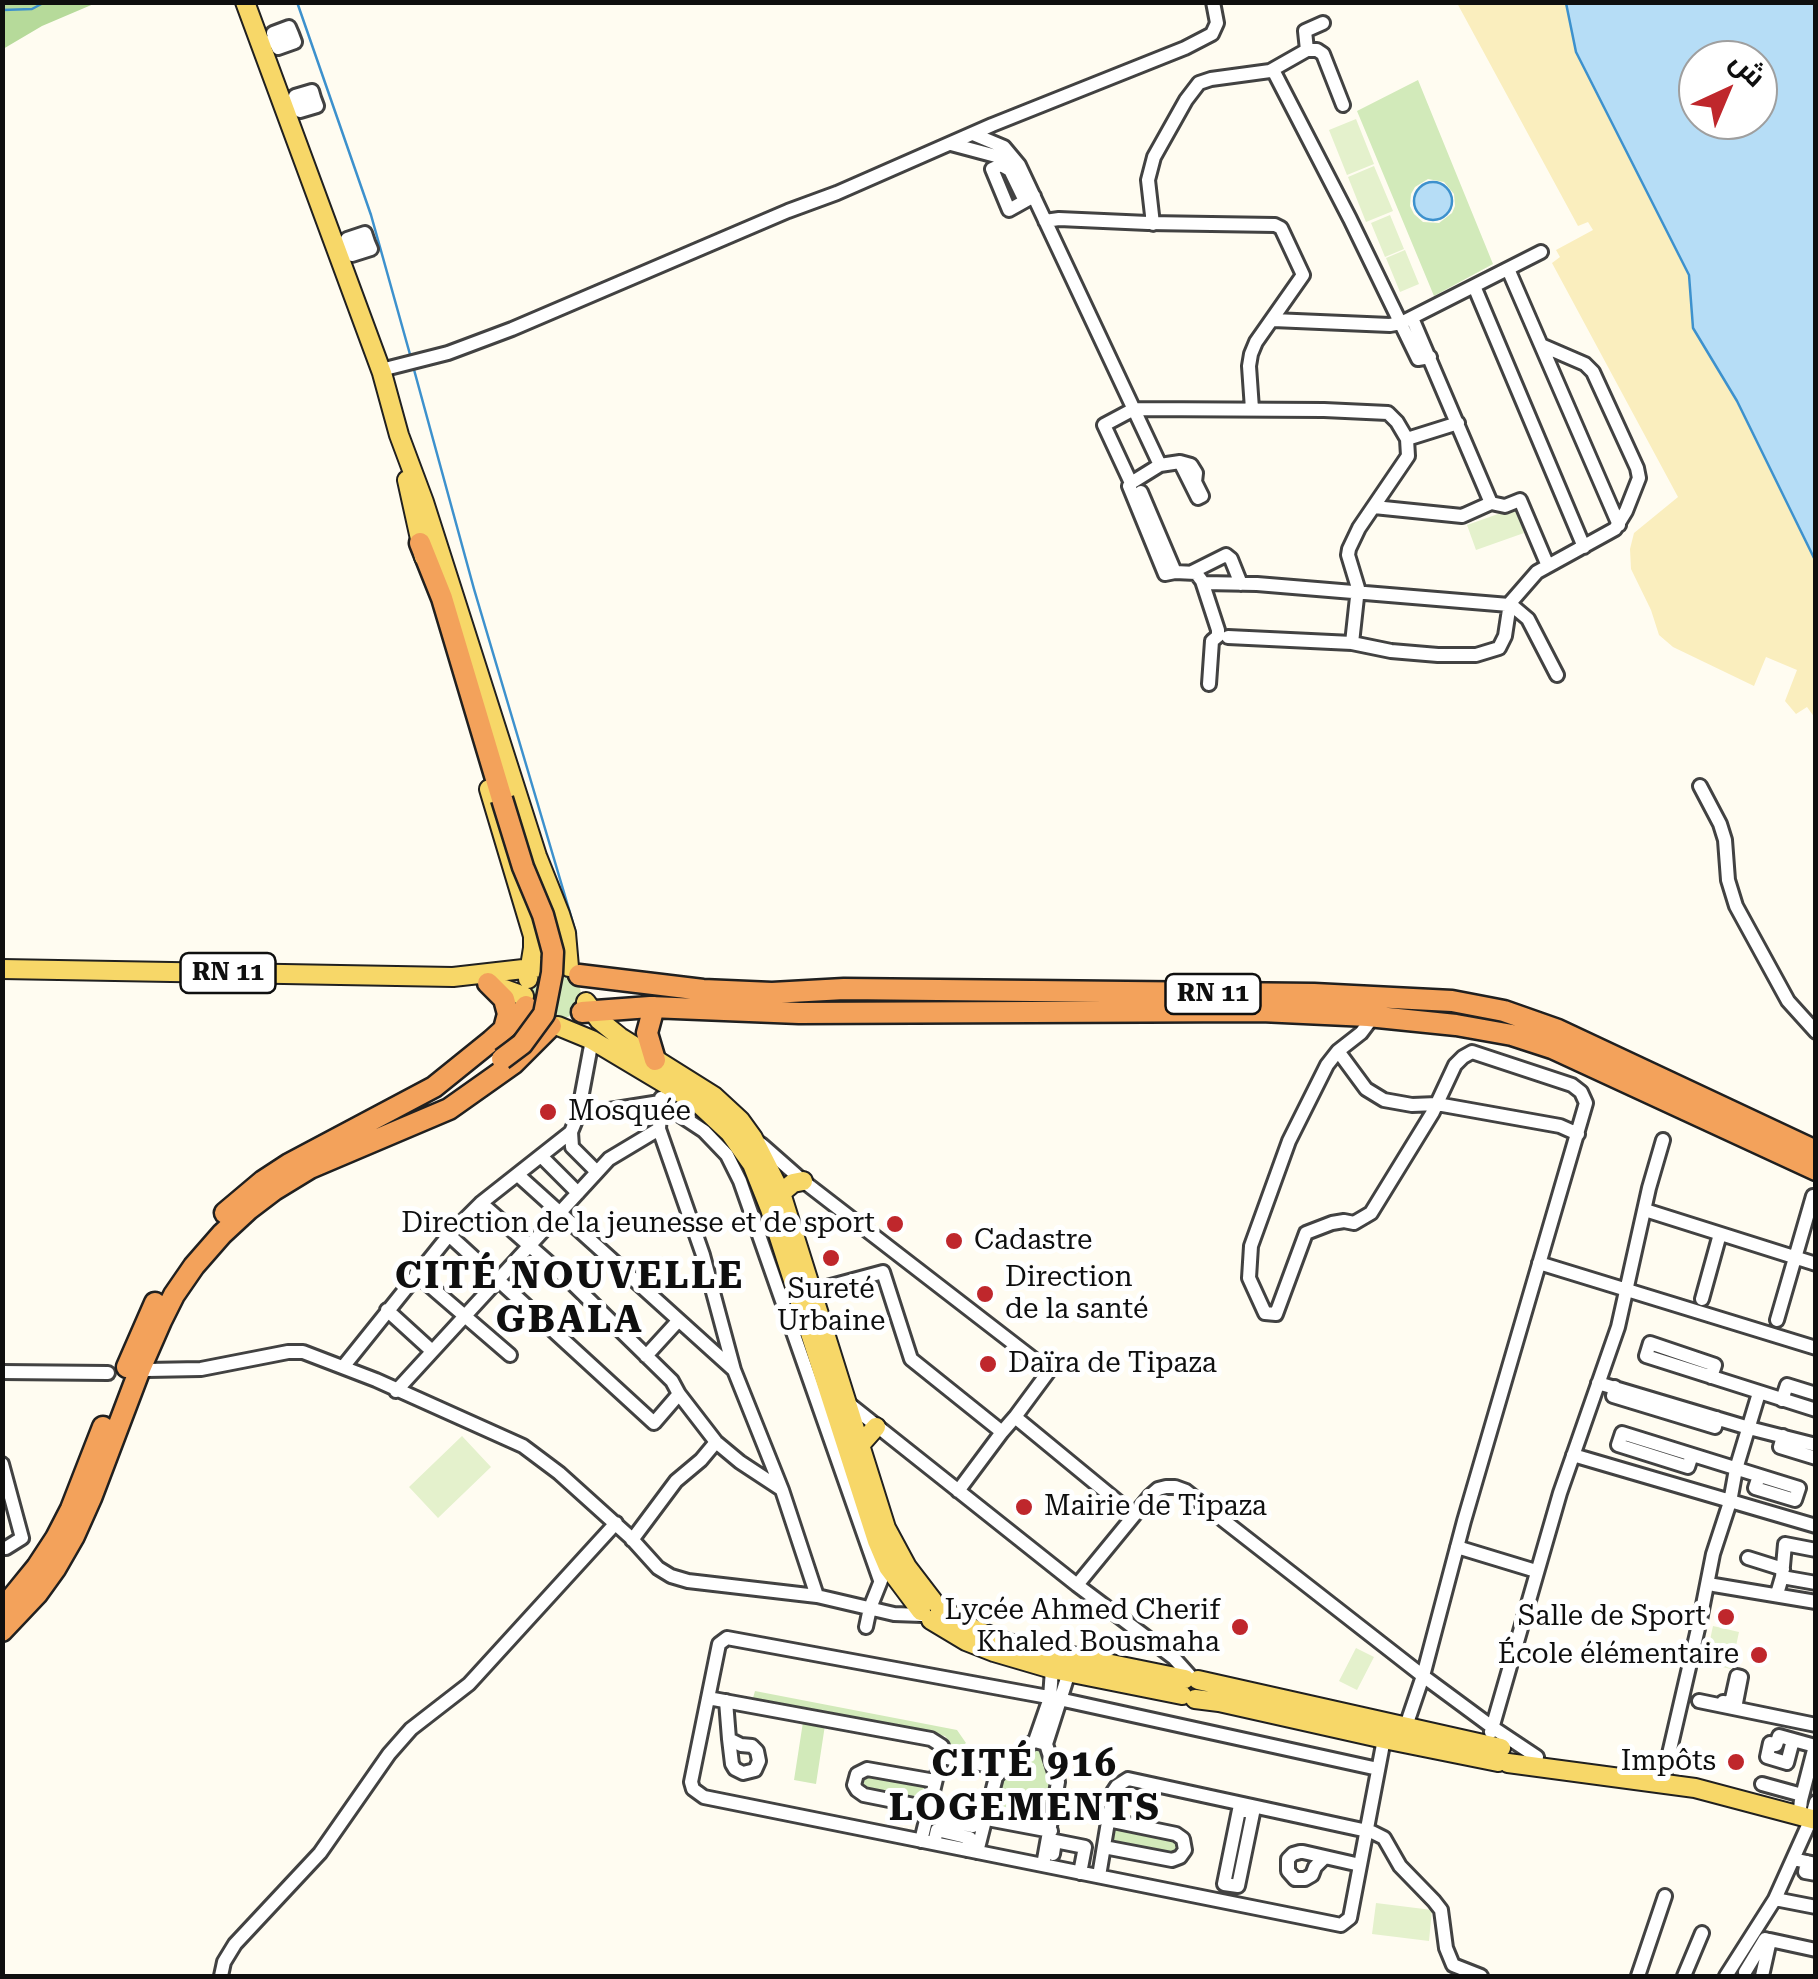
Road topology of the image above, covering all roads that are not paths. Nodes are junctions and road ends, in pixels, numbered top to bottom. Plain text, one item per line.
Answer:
1 (245, 2) edge
2 (1213, 2) edge
3 (1323, 23) dead end
4 (292, 34) dead end
5 (268, 43) junction
6 (1307, 50) junction
7 (1273, 70) junction
8 (314, 98) dead end
9 (1343, 105) dead end
10 (291, 106) junction
11 (973, 134) junction
12 (952, 144) junction
13 (997, 161) junction
14 (1024, 174) junction
15 (1025, 201) junction
16 (1045, 221) junction
17 (1153, 224) junction
18 (368, 242) dead end
19 (343, 250) junction
20 (1542, 252) dead end
21 (1508, 268) junction
22 (1474, 286) junction
23 (1272, 320) junction
24 (1406, 320) junction
25 (1541, 345) junction
26 (381, 370) junction
27 (1134, 409) junction
28 (1252, 409) junction
29 (1458, 423) junction
30 (399, 435) junction
31 (1406, 439) junction
32 (1180, 462) dead end
33 (1160, 465) junction
34 (1133, 482) junction
35 (1491, 503) junction
36 (1374, 508) junction
37 (1619, 525) junction
38 (420, 543) junction
39 (1584, 547) junction
40 (1548, 566) junction
41 (1192, 572) junction
42 (1203, 583) junction
43 (1241, 584) junction
44 (1357, 592) junction
45 (453, 598) junction
46 (1509, 606) junction
47 (1222, 632) junction
48 (1352, 643) junction
49 (1558, 675) dead end
50 (1208, 684) dead end
51 (470, 691) junction
52 (1700, 786) dead end
53 (2, 969) edge
54 (574, 971) junction
55 (453, 977) junction
56 (488, 983) junction
57 (530, 984) junction
58 (654, 1007) junction
59 (586, 1008) junction
60 (1373, 1016) junction
61 (554, 1026) junction
62 (504, 1029) junction
63 (1816, 1032) edge
64 (592, 1040) junction
65 (1338, 1051) junction
66 (655, 1060) junction
67 (663, 1081) junction
68 (660, 1102) junction
69 (1437, 1104) junction
70 (578, 1115) junction
71 (659, 1129) junction
72 (570, 1132) junction
73 (369, 1133) junction
74 (1578, 1134) junction
75 (754, 1138) junction
76 (1663, 1140) dead end
77 (1816, 1151) edge
78 (542, 1156) junction
79 (1816, 1170) edge
80 (597, 1172) junction
81 (518, 1175) junction
82 (803, 1181) junction
83 (578, 1193) junction
84 (781, 1193) junction
85 (1813, 1196) edge
86 (480, 1203) junction
87 (1645, 1210) junction
88 (561, 1212) junction
89 (1720, 1234) junction
90 (449, 1235) junction
91 (530, 1246) junction
92 (898, 1255) junction
93 (1794, 1258) junction
94 (1539, 1263) junction
95 (1816, 1264) edge
96 (883, 1272) junction
97 (416, 1274) junction
98 (498, 1281) junction
99 (812, 1291) junction
100 (1628, 1291) junction
101 (1702, 1299) dead end
102 (388, 1310) junction
103 (465, 1316) junction
104 (1776, 1320) dead end
105 (678, 1321) junction
106 (1816, 1348) edge
107 (432, 1350) junction
108 (510, 1355) dead end
109 (646, 1356) junction
110 (342, 1367) junction
111 (147, 1370) dead end
112 (734, 1370) junction
113 (2, 1372) edge
114 (108, 1373) dead end
115 (1711, 1377) junction
116 (1598, 1383) junction
117 (396, 1391) junction
118 (1760, 1393) junction
119 (679, 1394) junction
120 (1816, 1394) edge
121 (1782, 1400) junction
122 (846, 1401) junction
123 (1816, 1410) edge
124 (1015, 1417) junction
125 (876, 1426) junction
126 (1748, 1428) junction
127 (1002, 1432) junction
128 (1784, 1436) junction
129 (716, 1442) junction
130 (860, 1445) junction
131 (1816, 1445) edge
132 (1572, 1455) junction
133 (1692, 1455) junction
134 (1816, 1458) edge
135 (2, 1464) edge
136 (1736, 1469) junction
137 (1759, 1476) dead end
138 (782, 1490) junction
139 (958, 1492) junction
140 (1730, 1502) junction
141 (1134, 1515) junction
142 (616, 1523) junction
143 (1816, 1526) edge
144 (632, 1540) junction
145 (1457, 1547) junction
146 (2, 1548) edge
147 (1816, 1550) edge
148 (1748, 1558) dead end
149 (1536, 1571) junction
150 (884, 1573) junction
151 (1780, 1582) junction
152 (1816, 1583) edge
153 (1077, 1585) junction
154 (1714, 1585) dead end
155 (1816, 1594) edge
156 (817, 1596) junction
157 (1816, 1602) edge
158 (870, 1608) junction
159 (2, 1610) edge
160 (929, 1611) junction
161 (866, 1627) dead end
162 (2, 1631) edge
163 (1061, 1670) junction
164 (1423, 1676) junction
165 (1190, 1686) junction
166 (708, 1698) junction
167 (1054, 1699) junction
168 (726, 1702) junction
169 (1735, 1708) dead end
170 (1815, 1723) edge
171 (1406, 1726) junction
172 (729, 1739) dead end
173 (1384, 1739) junction
174 (1793, 1740) dead end
175 (1041, 1742) junction
176 (1500, 1749) junction
177 (942, 1757) junction
178 (1538, 1757) junction
179 (1002, 1768) junction
180 (1378, 1769) junction
181 (1626, 1778) junction
182 (936, 1781) junction
183 (1662, 1784) junction
184 (1762, 1784) dead end
185 (1112, 1794) junction
186 (1802, 1795) junction
187 (1246, 1808) junction
188 (935, 1809) junction
189 (1810, 1814) edge
190 (980, 1818) junction
191 (1108, 1820) junction
192 (1051, 1831) junction
193 (1367, 1831) junction
194 (927, 1842) junction
195 (1104, 1850) junction
196 (972, 1851) junction
197 (1325, 1857) dead end
198 (1360, 1865) junction
199 (1808, 1865) edge
200 (1047, 1866) junction
201 (1080, 1872) junction
202 (1099, 1876) junction
203 (1665, 1896) dead end
204 (1775, 1899) junction
205 (1796, 1903) junction
206 (1816, 1907) edge
207 (1816, 1915) edge
208 (1702, 1933) dead end
209 (1770, 1940) junction
210 (1816, 1950) edge
211 (1745, 1972) junction
212 (1728, 1973) edge
213 (220, 1976) edge
214 (1479, 1976) edge
215 (1638, 1976) edge
216 (1684, 1976) edge
217 (1764, 1976) edge

1 - 5 main road
2 - 11 street
3 - 6 street
4 - 5 street
5 - 10 main road
6 - 7 street
6 - 9 street
7 - 17 street
7 - 24 street
8 - 10 street
10 - 19 main road
11 - 12 street
11 - 14 street
12 - 13 street
12 - 26 street
13 - 14 street
13 - 15 street
14 - 15 street
15 - 16 street
16 - 17 street
16 - 27 street
17 - 23 street
18 - 19 street
19 - 26 main road
20 - 21 street
21 - 22 street
21 - 25 street
22 - 24 street
22 - 39 street
23 - 24 street
23 - 28 street
24 - 29 street
25 - 37 street
25 - 37 street
26 - 30 main road
27 - 28 street
27 - 33 street
27 - 34 street
28 - 31 street
29 - 31 street
29 - 35 street
30 - 38 main road
30 - 45 main road
31 - 36 street
32 - 33 street
33 - 34 street
34 - 41 street
35 - 36 street
35 - 40 street
36 - 44 street
37 - 39 street
38 - 51 highway
38 - 57 main road
39 - 40 street
40 - 46 street
41 - 42 street
41 - 43 street
42 - 43 street
42 - 47 street
43 - 44 street
44 - 46 street
44 - 48 street
45 - 51 highway
45 - 54 main road
46 - 48 street
46 - 49 street
47 - 48 street
47 - 50 street
51 - 73 highway, bridge
52 - 63 street
53 - 55 main road, RN 11
54 - 57 main road, RN 11
54 - 59 main road
54 - 77 highway, RN 11
55 - 56 main road, RN 11
55 - 57 main road, RN 11
56 - 57 main road
56 - 62 highway
57 - 61 main road
57 - 62 highway
58 - 59 highway, RN 11
58 - 60 highway, RN 11
58 - 66 highway
59 - 61 main road, RN 11
59 - 66 main road
60 - 65 street
60 - 79 highway, RN 11
61 - 64 main road
61 - 73 highway
62 - 73 highway
64 - 67 main road
64 - 70 street
65 - 69 street
65 - 69 street
66 - 75 main road
67 - 68 street
67 - 150 main road
68 - 70 street
68 - 71 street
68 - 150 street
69 - 74 street
69 - 74 street
70 - 72 street
71 - 80 street
71 - 112 street
72 - 78 street
72 - 80 street
73 - 159 highway
73 - 162 highway
74 - 94 street
75 - 82 street
75 - 84 main road
76 - 87 street
78 - 81 street
78 - 83 street
80 - 83 street
81 - 86 street
81 - 88 street
82 - 84 main road
82 - 92 street
83 - 88 street
84 - 99 main road
85 - 93 street
86 - 90 street
86 - 91 street
87 - 89 street
87 - 100 street
88 - 91 street
88 - 105 street
89 - 93 street
89 - 101 street
90 - 97 street
90 - 98 street
91 - 98 street
91 - 109 street
92 - 96 street
92 - 124 street
93 - 95 street
93 - 104 street
94 - 100 street
94 - 145 street
96 - 99 street
96 - 127 street
97 - 102 street
97 - 103 street
98 - 103 street
98 - 119 street
99 - 122 main road
100 - 106 street
100 - 116 street
102 - 107 street
102 - 110 street
103 - 107 street
103 - 108 street
105 - 109 street
105 - 112 street
107 - 117 street
109 - 119 street
110 - 111 street
110 - 117 street
112 - 138 street
113 - 114 street
115 - 115 street
115 - 118 street
116 - 126 street
116 - 132 street
117 - 142 street
118 - 121 street
118 - 126 street
119 - 129 street
120 - 121 street
121 - 123 street
122 - 125 street
122 - 130 main road
124 - 127 street
124 - 141 street
125 - 130 main road
125 - 139 street
126 - 128 street
126 - 136 street
127 - 139 street
128 - 131 street
128 - 134 street
129 - 138 street
129 - 144 street
130 - 160 main road
132 - 140 street
132 - 149 street
133 - 133 street
133 - 136 street
135 - 146 street
136 - 137 street
136 - 140 street
138 - 156 street
139 - 153 street
140 - 143 street
140 - 183 street
141 - 153 street
141 - 164 street
142 - 144 street
142 - 213 street
144 - 156 street
145 - 149 street
145 - 164 street
147 - 151 street
148 - 151 street
149 - 176 street
150 - 158 street
150 - 160 main road
151 - 152 street
151 - 154 street
151 - 155 street
151 - 157 street
153 - 165 street
156 - 158 street
158 - 160 street
158 - 161 street
160 - 163 main road
160 - 165 main road
163 - 165 main road
163 - 167 street
164 - 171 street
164 - 176 street
165 - 171 main road
165 - 173 main road
166 - 167 street
166 - 168 street
166 - 194 street
167 - 175 street
167 - 180 street
168 - 172 street
168 - 177 street
169 - 170 street
171 - 176 main road
173 - 176 main road
173 - 180 street
174 - 186 street
175 - 179 street
175 - 192 street
176 - 178 main road
176 - 178 street
176 - 181 main road
177 - 179 street
177 - 182 street
178 - 181 main road
179 - 190 street
180 - 193 street
181 - 183 main road
182 - 188 street
182 - 188 street
183 - 189 main road
184 - 186 street
185 - 187 street
185 - 191 street
185 - 195 street
186 - 189 street
187 - 187 street
187 - 193 street
188 - 190 street
188 - 194 street
189 - 199 street
190 - 192 street
190 - 196 street
191 - 195 street
191 - 195 street
192 - 200 street
193 - 198 street
193 - 214 street
194 - 196 street
195 - 202 street
196 - 200 street
197 - 198 street
198 - 202 street
199 - 204 street
200 - 201 street
200 - 201 street
201 - 202 street
203 - 215 street
204 - 205 street
204 - 212 street
205 - 206 street
205 - 207 street
208 - 216 street
209 - 210 street
209 - 211 street
209 - 217 street
211 - 212 street
211 - 217 street

